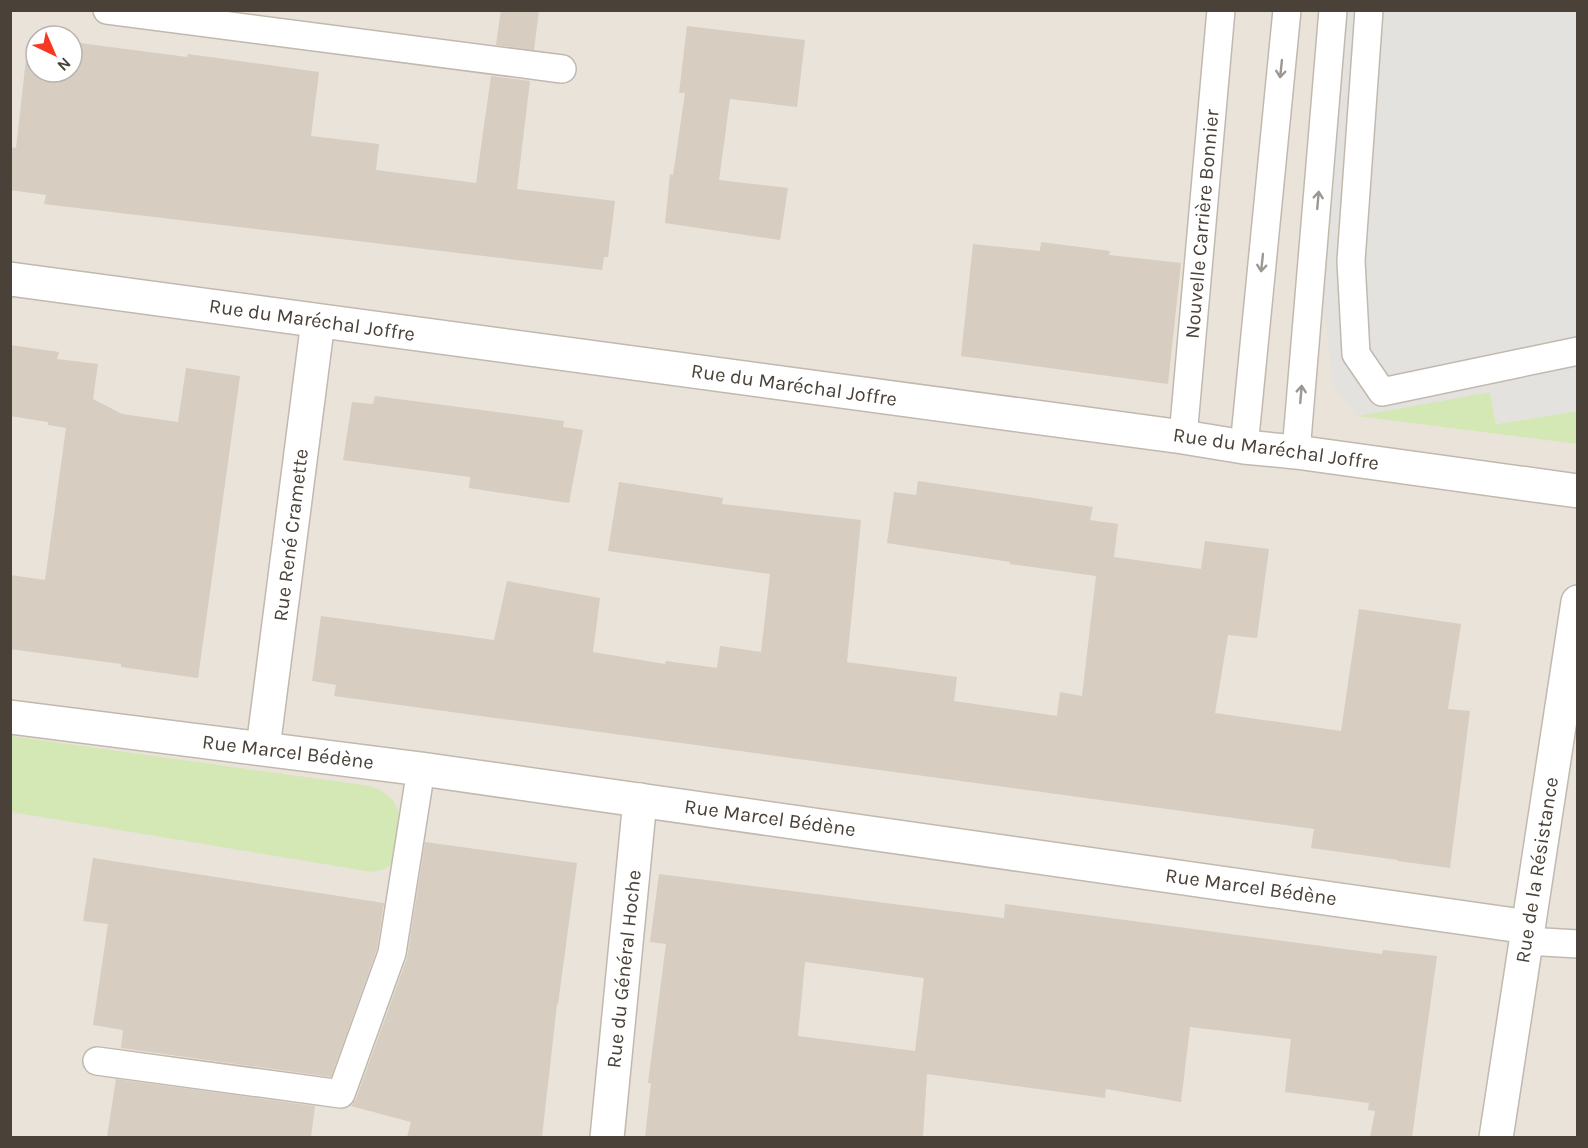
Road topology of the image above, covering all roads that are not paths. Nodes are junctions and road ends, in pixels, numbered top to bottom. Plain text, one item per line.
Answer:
1 (107, 10) edge
2 (1221, 10) edge
3 (1287, 10) edge
4 (1333, 10) edge
5 (1369, 10) edge
6 (562, 69) dead end
7 (10, 279) edge
8 (318, 321) junction
9 (1578, 351) edge
10 (1184, 436) junction
11 (1244, 447) junction
12 (1296, 452) junction
13 (1578, 491) edge
14 (1578, 602) edge
15 (10, 717) edge
16 (263, 748) junction
17 (421, 769) junction
18 (640, 800) junction
19 (1527, 934) junction
20 (1578, 944) edge
21 (97, 1061) dead end
22 (607, 1137) edge
23 (1496, 1137) edge

1 - 6 lane
2 - 10 lane, Nouvelle Carrière Bonnier
3 -> 11 lane
12 -> 4 lane
5 - 9 lane
7 - 8 street, Rue du Maréchal Joffre
8 - 10 street, Rue du Maréchal Joffre
8 - 16 street, Rue René Cramette
10 - 11 street, Rue du Maréchal Joffre
11 - 12 street, Rue du Maréchal Joffre
12 - 13 street, Rue du Maréchal Joffre
14 - 19 street, Rue de la Résistance
15 - 16 street, Rue Marcel Bédène
16 - 17 street, Rue Marcel Bédène
17 - 18 street, Rue Marcel Bédène
17 - 21 lane
18 - 19 street, Rue Marcel Bédène
18 - 22 street, Rue du Général Hoche
19 - 20 lane
19 - 23 street, Rue de la Résistance

